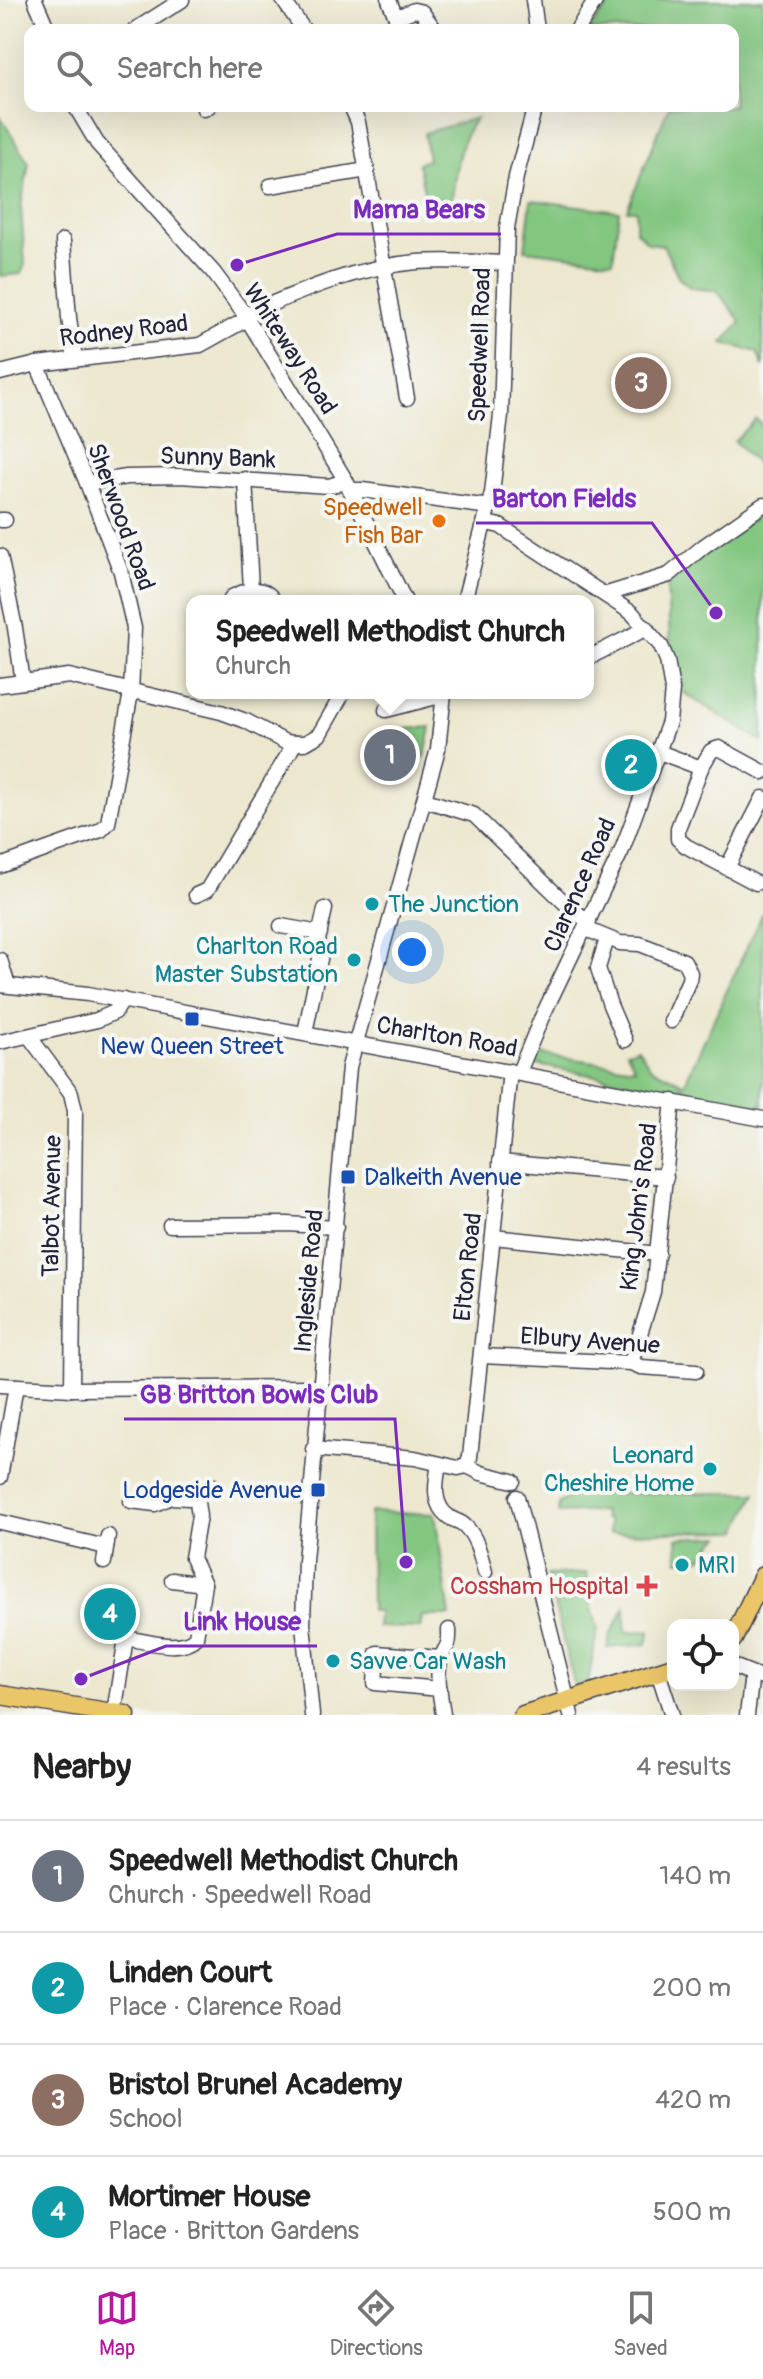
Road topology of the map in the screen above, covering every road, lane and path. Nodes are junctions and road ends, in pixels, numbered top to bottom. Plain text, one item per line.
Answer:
1 (35, 0) edge
2 (182, 0) edge
3 (283, 0) edge
4 (389, 0) edge
5 (533, 0) edge
6 (596, 0) edge
7 (399, 23) edge
8 (45, 24) edge
9 (144, 24) edge
10 (300, 24) edge
11 (431, 24) edge
12 (536, 24) edge
13 (581, 24) edge
14 (79, 112) edge
15 (355, 112) edge
16 (533, 112) edge
17 (367, 170) junction
18 (270, 186) dead end
19 (63, 241) dead end
20 (505, 263) junction
21 (384, 267) junction
22 (246, 317) junction
23 (75, 359) junction
24 (37, 364) junction
25 (0, 373) edge
26 (407, 398) dead end
27 (245, 479) junction
28 (87, 483) junction
29 (348, 485) junction
30 (491, 500) junction
31 (763, 505) edge
32 (491, 524) junction
33 (0, 556) edge
34 (251, 589) junction
35 (607, 594) junction
36 (237, 595) edge
37 (268, 595) edge
38 (402, 595) edge
39 (465, 595) edge
40 (647, 628) junction
41 (594, 655) edge
42 (23, 682) junction
43 (0, 685) edge
44 (131, 692) junction
45 (340, 699) edge
46 (426, 699) edge
47 (443, 699) edge
48 (386, 710) dead end
49 (295, 743) junction
50 (659, 752) junction
51 (701, 768) junction
52 (763, 772) edge
53 (763, 798) edge
54 (425, 800) junction
55 (0, 866) edge
56 (727, 868) junction
57 (756, 883) dead end
58 (196, 895) dead end
59 (325, 909) dead end
60 (281, 926) dead end
61 (588, 926) junction
62 (320, 933) junction
63 (607, 939) junction
64 (0, 960) edge
65 (4, 985) edge
66 (123, 1000) junction
67 (670, 1011) dead end
68 (305, 1033) junction
69 (29, 1036) junction
70 (625, 1040) dead end
71 (0, 1042) edge
72 (355, 1042) junction
73 (514, 1072) junction
74 (673, 1101) junction
75 (763, 1119) edge
76 (500, 1162) junction
77 (666, 1177) junction
78 (170, 1225) dead end
79 (336, 1227) junction
80 (493, 1237) junction
81 (658, 1254) junction
82 (481, 1356) junction
83 (631, 1363) junction
84 (696, 1371) dead end
85 (0, 1385) edge
86 (16, 1386) junction
87 (322, 1387) junction
88 (72, 1389) junction
89 (313, 1449) junction
90 (439, 1464) junction
91 (467, 1466) junction
92 (0, 1477) edge
93 (513, 1481) dead end
94 (214, 1486) dead end
95 (196, 1496) junction
96 (517, 1497) dead end
97 (131, 1501) dead end
98 (0, 1522) edge
99 (106, 1549) dead end
100 (485, 1572) dead end
101 (763, 1576) edge
102 (172, 1580) dead end
103 (204, 1584) junction
104 (739, 1626) edge
105 (449, 1630) dead end
106 (440, 1658) junction
107 (739, 1668) edge
108 (666, 1670) edge
109 (758, 1676) edge
110 (440, 1689) junction
111 (0, 1695) edge
112 (570, 1708) edge
113 (120, 1714) edge
114 (312, 1715) edge
115 (443, 1715) edge
116 (523, 1715) edge
117 (672, 1715) edge
118 (747, 1715) edge

1 - 8 street
2 - 9 street
3 - 10 street
4 - 7 street
5 - 12 street
6 - 13 street
7 - 11 street
14 - 22 street, Whiteway Road
15 - 17 street
16 - 20 street, Speedwell Road
17 - 18 street
17 - 21 street
19 - 23 street
20 - 21 street, Rodney Road
20 - 30 street, Speedwell Road
21 - 22 street, Rodney Road
21 - 26 street
22 - 23 street, Rodney Road
22 - 29 street, Whiteway Road
23 - 24 street, Rodney Road
24 - 25 street, Rodney Road
24 - 28 street, Sherwood Road
27 - 28 street, Sunny Bank
27 - 29 street, Sunny Bank
27 - 34 street
28 - 44 street, Sherwood Road
29 - 30 street, Sunny Bank
29 - 38 street, Whiteway Road
30 - 32 street, Speedwell Road
30 - 39 street, Speedwell Road
31 - 35 street
32 - 35 street, Clarence Road
32 - 39 street, Speedwell Road
33 - 42 street
34 - 36 street
34 - 37 street
35 - 40 street, Clarence Road
40 - 41 street
40 - 50 street, Clarence Road
42 - 43 street
42 - 44 street
44 - 49 street
44 - 55 street, Sherwood Road
45 - 49 street
46 - 48 street
47 - 54 street
49 - 58 street
50 - 51 street
50 - 61 street, Clarence Road
51 - 52 street
51 - 56 street
53 - 56 street
54 - 61 street
54 - 72 street
56 - 57 street
59 - 62 street
60 - 62 street
61 - 63 street
61 - 73 street, Clarence Road
62 - 68 street
63 - 67 street
63 - 70 street
64 - 65 street
65 - 66 street, Charlton Road
66 - 68 street, Charlton Road
66 - 69 street
68 - 72 street, Charlton Road
69 - 71 street
69 - 88 street, Talbot Avenue
72 - 73 street, Charlton Road
72 - 79 street, Ingleside Road
73 - 74 street, Charlton Road
73 - 76 street, Elton Road
74 - 75 street, Charlton Road
74 - 77 street, King John's Road
76 - 77 street
76 - 80 street, Elton Road
77 - 81 street, King John's Road
78 - 79 street
79 - 87 street, Ingleside Road
80 - 81 street
80 - 82 street, Elton Road
81 - 83 street, King John's Road
82 - 83 street, Elbury Avenue
82 - 91 street, Elton Road
83 - 84 street, Elbury Avenue
85 - 86 street
86 - 88 street
86 - 92 street
87 - 88 street
87 - 89 street, Ingleside Road
89 - 90 street
89 - 114 street, Ingleside Road
90 - 91 street
90 - 100 street
91 - 93 street
94 - 95 street
95 - 97 street
95 - 103 street
96 - 112 street
98 - 99 street
101 - 104 main road
102 - 103 street
103 - 113 street
105 - 106 street
106 - 110 street
106 - 110 street
107 - 109 street
108 - 112 main road
108 - 117 street
109 - 118 street
110 - 115 street
111 - 113 main road
112 - 116 main road

